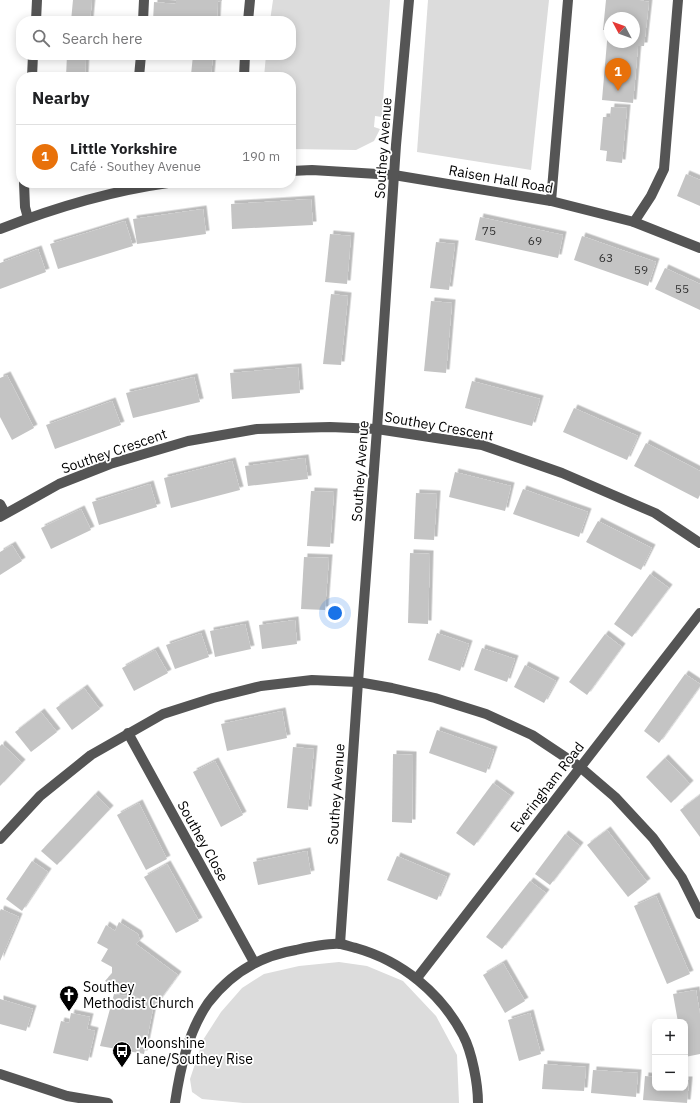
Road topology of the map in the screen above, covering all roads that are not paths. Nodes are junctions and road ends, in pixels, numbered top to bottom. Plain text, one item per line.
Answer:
1 (37, 0) edge
2 (144, 0) edge
3 (250, 0) edge
4 (409, 0) edge
5 (568, 0) edge
6 (678, 0) edge
7 (36, 16) edge
8 (143, 16) edge
9 (248, 16) edge
10 (33, 60) edge
11 (141, 60) edge
12 (245, 60) edge
13 (32, 72) edge
14 (140, 72) edge
15 (244, 72) edge
16 (296, 171) edge
17 (394, 175) junction
18 (24, 188) edge
19 (134, 188) edge
20 (551, 201) junction
21 (28, 218) junction
22 (634, 222) junction
23 (0, 229) edge
24 (700, 248) edge
25 (377, 429) junction
26 (0, 504) edge
27 (3, 515) edge
28 (700, 543) edge
29 (700, 612) edge
30 (358, 682) junction
31 (128, 733) junction
32 (580, 767) junction
33 (0, 839) edge
34 (700, 914) edge
35 (340, 944) junction
36 (254, 962) junction
37 (417, 978) junction
38 (0, 1074) edge
39 (108, 1103) edge
40 (175, 1103) edge
41 (478, 1103) edge

1 - 7 street
2 - 8 street
3 - 9 street
4 - 17 street, Southey Avenue
5 - 20 street
6 - 22 street
10 - 13 street
11 - 14 street
12 - 15 street
16 - 17 street, Raisen Hall Road
17 - 20 street, Raisen Hall Road
17 - 25 street, Southey Avenue
18 - 21 street
19 - 21 street
20 - 22 street, Raisen Hall Road
21 - 23 street
22 - 24 street, Raisen Hall Road
25 - 27 street, Southey Crescent
25 - 28 street, Southey Crescent
25 - 30 street, Southey Avenue
26 - 27 street
29 - 32 street, Everingham Road
30 - 31 street
30 - 32 street
30 - 35 street, Southey Avenue
31 - 33 street
31 - 36 street, Southey Close
32 - 34 street
32 - 37 street, Everingham Road
35 - 36 street
35 - 37 street
36 - 40 street
37 - 41 street
38 - 39 street

